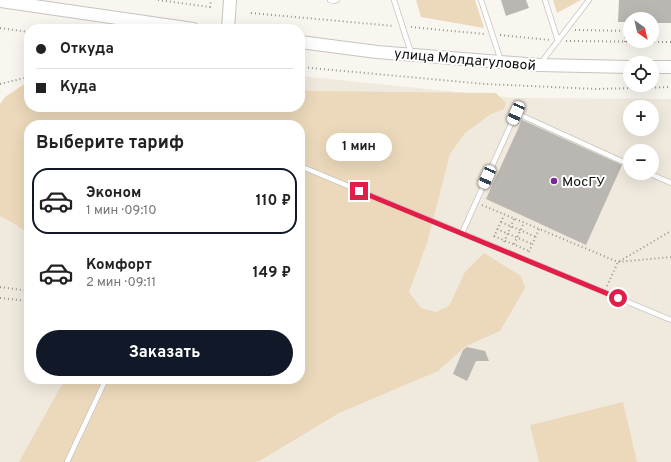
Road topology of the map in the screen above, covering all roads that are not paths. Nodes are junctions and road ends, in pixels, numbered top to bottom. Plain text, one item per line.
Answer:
1 (230, 0) edge
2 (330, 0) edge
3 (337, 0) edge
4 (394, 0) edge
5 (481, 0) edge
6 (545, 0) edge
7 (589, 0) edge
8 (0, 1) edge
9 (27, 2) edge
10 (162, 24) edge
11 (228, 24) edge
12 (558, 41) junction
13 (305, 43) edge
14 (411, 55) junction
15 (502, 62) junction
16 (539, 66) junction
17 (623, 67) edge
18 (659, 67) edge
19 (671, 67) edge
20 (623, 162) edge
21 (305, 168) edge
22 (659, 178) edge
23 (671, 183) edge
24 (462, 234) junction
25 (671, 320) edge
26 (104, 384) edge
27 (67, 462) edge

1 - 11 street
2 - 3 lane
4 - 14 lane
5 - 15 lane
6 - 12 lane
7 - 12 lane
8 - 9 street
9 - 10 street
12 - 16 lane
13 - 14 street, улица Молдагуловой
14 - 15 street, улица Молдагуловой
15 - 16 street, улица Молдагуловой
16 - 17 street, улица Молдагуловой
18 - 19 street
20 - 24 lane
21 - 24 lane
22 - 23 lane
24 - 25 lane
26 - 27 lane

